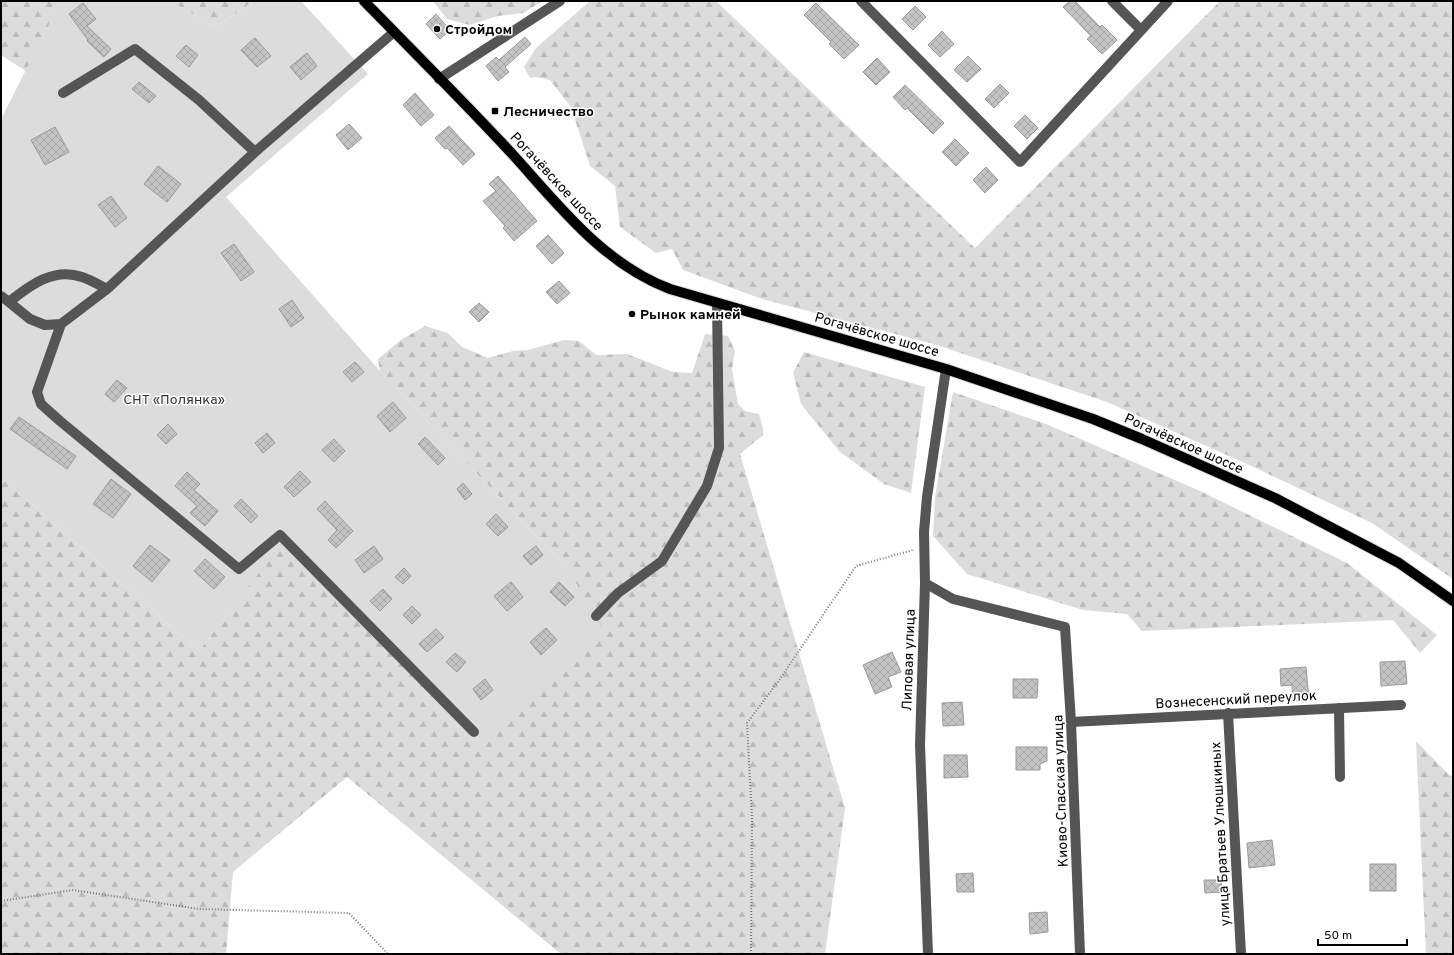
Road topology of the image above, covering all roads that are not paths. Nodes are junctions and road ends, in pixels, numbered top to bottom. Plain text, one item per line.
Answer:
1 (364, 1) edge
2 (560, 1) edge
3 (861, 1) edge
4 (1112, 1) edge
5 (1168, 1) edge
6 (1141, 30) junction
7 (394, 32) junction
8 (439, 79) junction
9 (64, 93) dead end
10 (254, 152) junction
11 (107, 289) junction
12 (5, 299) edge
13 (717, 304) junction
14 (61, 324) junction
15 (946, 369) junction
16 (925, 583) junction
17 (1453, 601) edge
18 (596, 616) dead end
19 (1401, 705) dead end
20 (1339, 708) junction
21 (1228, 713) junction
22 (1071, 722) junction
23 (474, 732) dead end
24 (1340, 777) dead end
25 (928, 954) edge
26 (1080, 954) edge
27 (1241, 954) edge

1 - 7 main road, Рогачёвское шоссе
2 - 8 street
3 - 6 street
4 - 6 street
5 - 6 street
7 - 8 main road, Рогачёвское шоссе
7 - 10 street
8 - 13 main road, Рогачёвское шоссе
9 - 10 street
10 - 11 street
11 - 12 street
11 - 14 street
12 - 14 street
13 - 15 main road, Рогачёвское шоссе
13 - 18 street
14 - 23 street
15 - 16 street, Липовая улица
15 - 17 main road, Рогачёвское шоссе
16 - 22 street, Киово-Спасская улица
16 - 25 street, Липовая улица
19 - 20 street, Вознесенский переулок
20 - 21 street, Вознесенский переулок
20 - 24 street
21 - 22 street, Вознесенский переулок
21 - 27 street, улица Братьев Улюшкиных
22 - 26 street, Киово-Спасская улица

